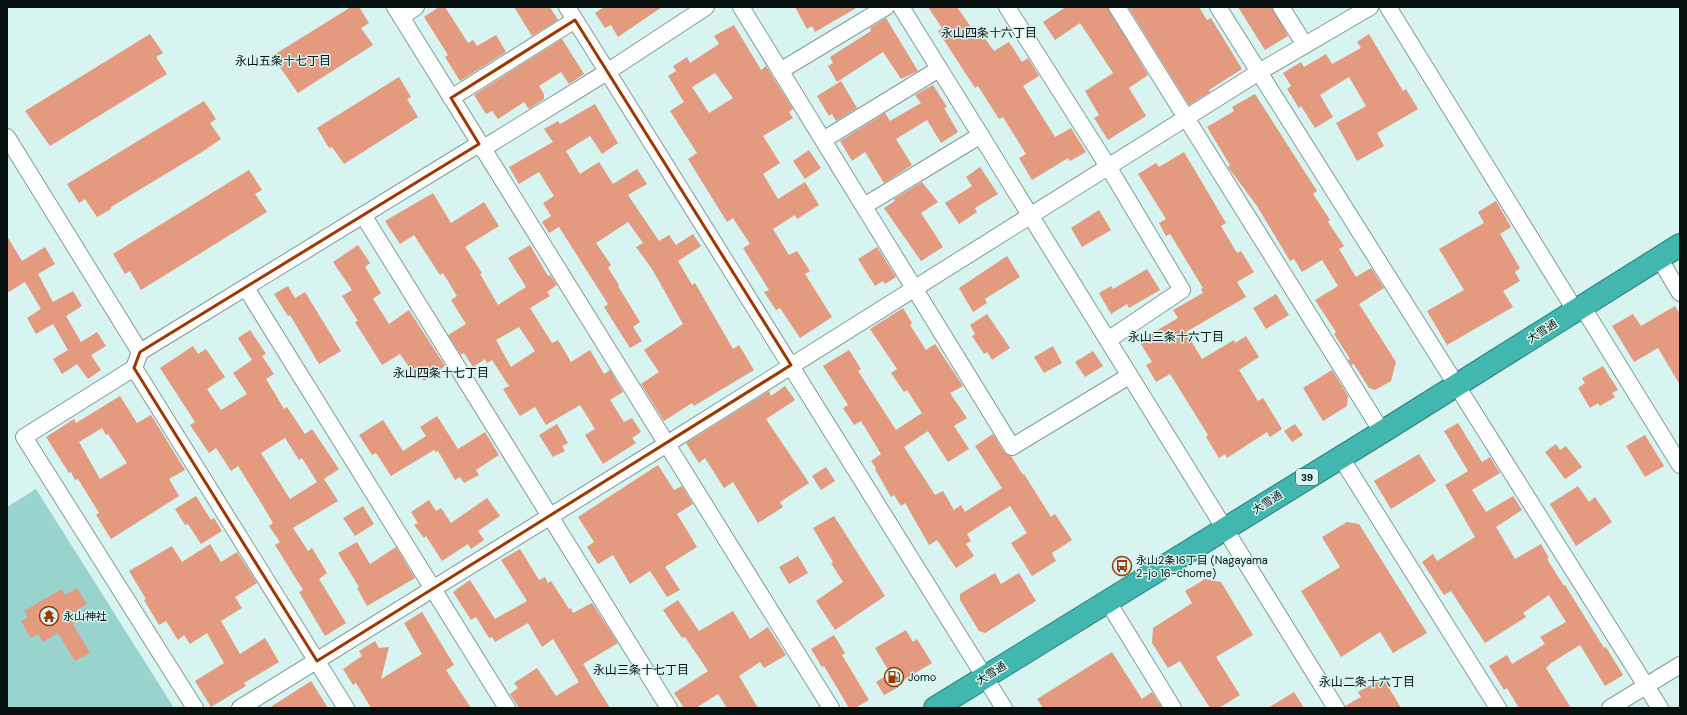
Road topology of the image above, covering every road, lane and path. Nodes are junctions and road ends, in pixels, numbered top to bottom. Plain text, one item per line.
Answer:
1 (416, 7) edge
2 (741, 7) edge
3 (886, 7) edge
4 (901, 7) edge
5 (1007, 7) edge
6 (1117, 7) edge
7 (1218, 7) edge
8 (1281, 7) edge
9 (1370, 7) edge
10 (1388, 7) edge
11 (701, 8) edge
12 (398, 12) edge
13 (571, 13) edge
14 (1305, 45) junction
15 (939, 68) junction
16 (780, 71) junction
17 (607, 72) junction
18 (1259, 72) junction
19 (451, 98) junction
20 (1187, 119) junction
21 (981, 135) junction
22 (7, 137) edge
23 (823, 140) junction
24 (481, 146) junction
25 (1109, 168) junction
26 (864, 206) junction
27 (362, 215) junction
28 (1030, 215) junction
29 (1680, 246) edge
30 (1659, 258) junction
31 (246, 288) junction
32 (915, 289) junction
33 (1680, 292) edge
34 (1578, 308) junction
35 (1108, 340) junction
36 (140, 352) junction
37 (791, 365) junction
38 (134, 368) junction
39 (1129, 376) junction
40 (1457, 385) junction
41 (1382, 432) junction
42 (667, 444) junction
43 (1340, 456) junction
44 (1680, 465) edge
45 (550, 516) junction
46 (1225, 528) junction
47 (432, 588) junction
48 (1108, 602) junction
49 (316, 661) junction
50 (1680, 665) edge
51 (985, 677) junction
52 (1646, 686) junction
53 (194, 708) edge
54 (240, 708) edge
55 (346, 708) edge
56 (507, 708) edge
57 (669, 708) edge
58 (831, 708) edge
59 (935, 708) edge
60 (1004, 708) edge
61 (1173, 708) edge
62 (1336, 708) edge
63 (1498, 708) edge
64 (1610, 708) edge
65 (1660, 708) edge

1 - 12 street
2 - 16 street
3 - 16 street
4 - 15 street
5 - 25 street
6 - 20 street
7 - 18 street
8 - 14 street
9 - 14 street
10 - 34 street
11 - 17 street
12 - 19 street
13 - 17 street
13 - 19 street
14 - 18 street
15 - 21 street
15 - 23 street
16 - 23 street
17 - 24 street
17 - 37 street
18 - 20 street
18 - 40 street
19 - 24 street
20 - 25 street
20 - 41 street
21 - 26 street
21 - 28 street
22 - 36 street
23 - 26 street
24 - 27 street
24 - 42 street
25 - 28 street
25 - 35 street
26 - 32 street
27 - 31 street
27 - 45 street
28 - 32 street
28 - 35 street
29 - 30 highway, 大雪通 / 39
30 - 33 street
30 - 34 highway, 大雪通 / 39
31 - 36 street
31 - 47 street
32 - 37 street
32 - 39 street
34 - 40 highway, 大雪通 / 39
34 - 44 street
35 - 39 street
36 - 38 street
37 - 42 street
37 - 51 street
38 - 49 street
38 - 53 street
39 - 46 street
40 - 41 highway, 大雪通 / 39
40 - 52 street
41 - 43 highway, 大雪通 / 39
42 - 45 street
42 - 58 street
43 - 46 highway, 大雪通 / 39
43 - 63 street
45 - 47 street
45 - 57 street
46 - 48 highway, 大雪通 / 39
46 - 62 street
47 - 49 street
47 - 56 street
48 - 51 highway, 大雪通 / 39
48 - 61 street
49 - 54 street
49 - 55 street
50 - 52 street
51 - 59 highway, 大雪通 / 39
51 - 60 street
52 - 64 street
52 - 65 street

